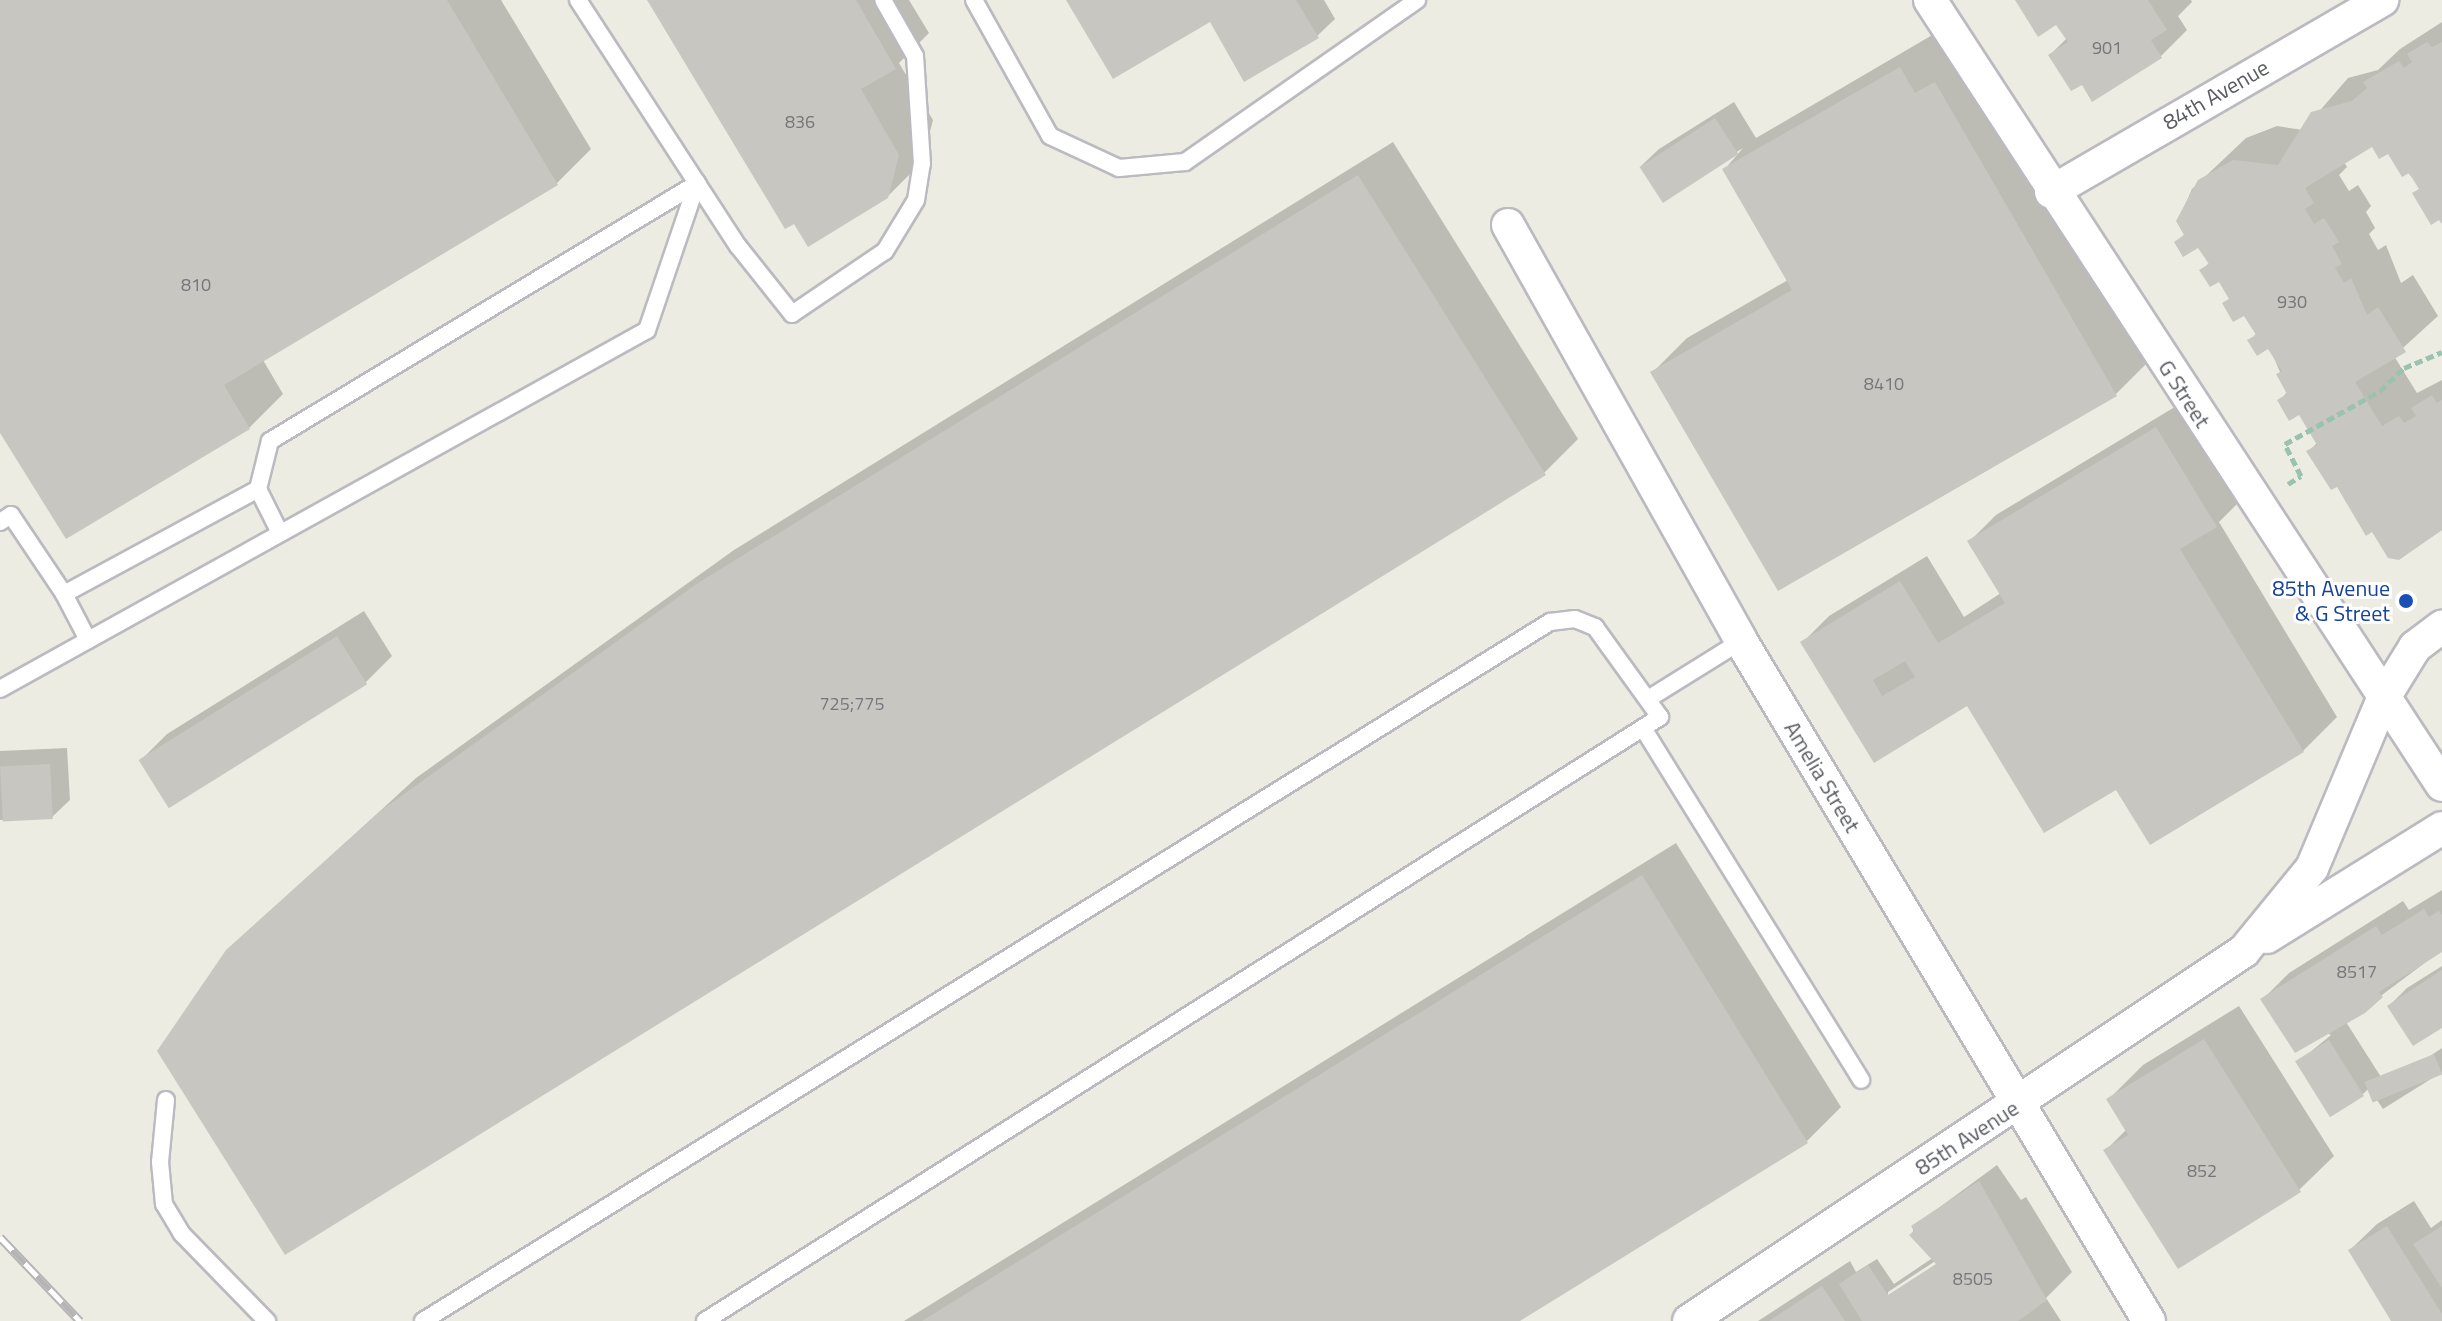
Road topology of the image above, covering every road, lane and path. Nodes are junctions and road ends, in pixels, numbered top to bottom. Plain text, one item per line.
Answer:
1 (578, 0) edge
2 (883, 0) edge
3 (974, 0) edge
4 (1417, 0) edge
5 (1930, 0) edge
6 (2382, 0) edge
7 (697, 183) junction
8 (2051, 192) junction
9 (1508, 225) dead end
10 (2442, 352) edge
11 (258, 489) junction
12 (2256, 503) junction
13 (0, 522) edge
14 (280, 533) junction
15 (64, 594) junction
16 (2442, 627) edge
17 (88, 640) junction
18 (1741, 641) junction
19 (0, 689) edge
20 (1648, 699) junction
21 (2383, 699) junction
22 (1643, 728) junction
23 (2442, 785) edge
24 (2442, 828) edge
25 (2244, 951) junction
26 (1861, 1080) dead end
27 (166, 1100) dead end
28 (2018, 1105) junction
29 (267, 1321) edge
30 (423, 1321) edge
31 (705, 1321) edge
32 (1689, 1321) edge
33 (2149, 1321) edge

1 - 7 lane
2 - 7 lane
3 - 4 lane
5 - 8 street, G Street
6 - 8 street, 84th Avenue
7 - 11 lane
7 - 14 lane
8 - 12 street, G Street
9 - 18 street, Amelia Street
10 - 12 path
11 - 14 lane
11 - 15 lane
12 - 21 street, G Street
13 - 15 lane
14 - 17 lane
15 - 17 lane
16 - 21 street, 85th Avenue
17 - 19 lane
18 - 20 lane
18 - 28 street, Amelia Street
20 - 22 lane
20 - 30 lane
21 - 23 street, G Street
21 - 25 street, 85th Avenue
22 - 26 lane
22 - 31 lane
24 - 25 street, 85th Avenue
25 - 28 street, 85th Avenue
27 - 29 lane
28 - 32 street, 85th Avenue
28 - 33 street, Amelia Street

